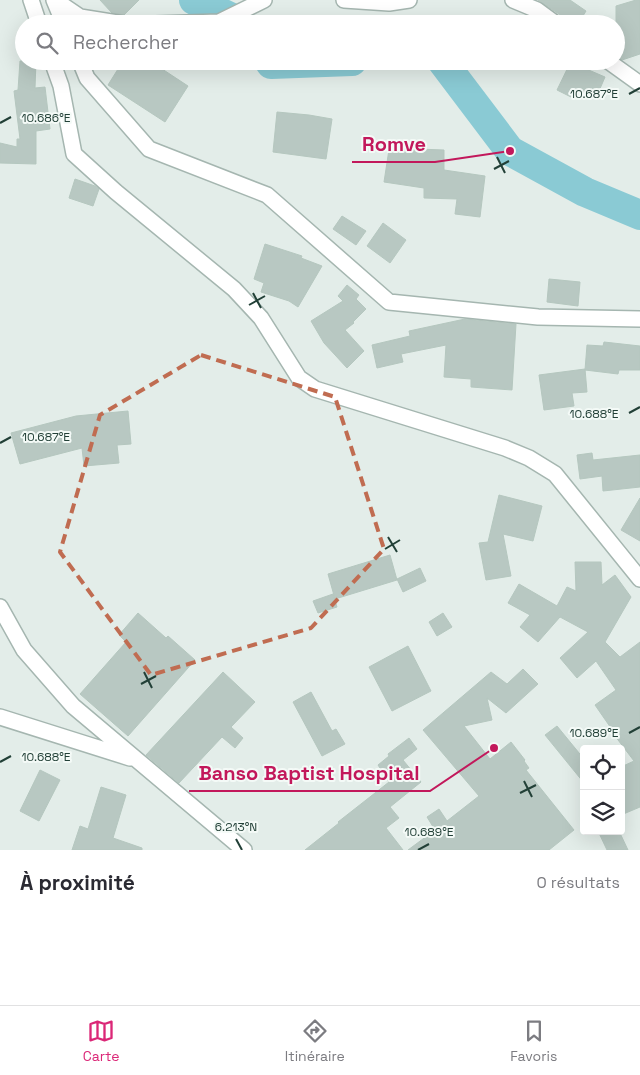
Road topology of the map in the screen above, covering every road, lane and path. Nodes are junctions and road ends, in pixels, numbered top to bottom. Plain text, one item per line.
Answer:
1 (31, 0) edge
2 (54, 0) edge
3 (264, 0) edge
4 (344, 0) edge
5 (409, 0) edge
6 (513, 0) edge
7 (36, 15) edge
8 (60, 15) edge
9 (78, 15) edge
10 (234, 15) edge
11 (543, 15) edge
12 (55, 70) edge
13 (84, 70) edge
14 (621, 70) edge
15 (640, 84) edge
16 (640, 319) edge
17 (640, 579) edge
18 (0, 607) edge
19 (0, 717) edge
20 (137, 761) junction
21 (244, 850) edge

1 - 7 street
2 - 8 street
2 - 9 street
3 - 10 street
4 - 5 street
6 - 11 street
12 - 17 street
13 - 16 street
14 - 15 street
18 - 20 street
19 - 20 street
20 - 21 street

